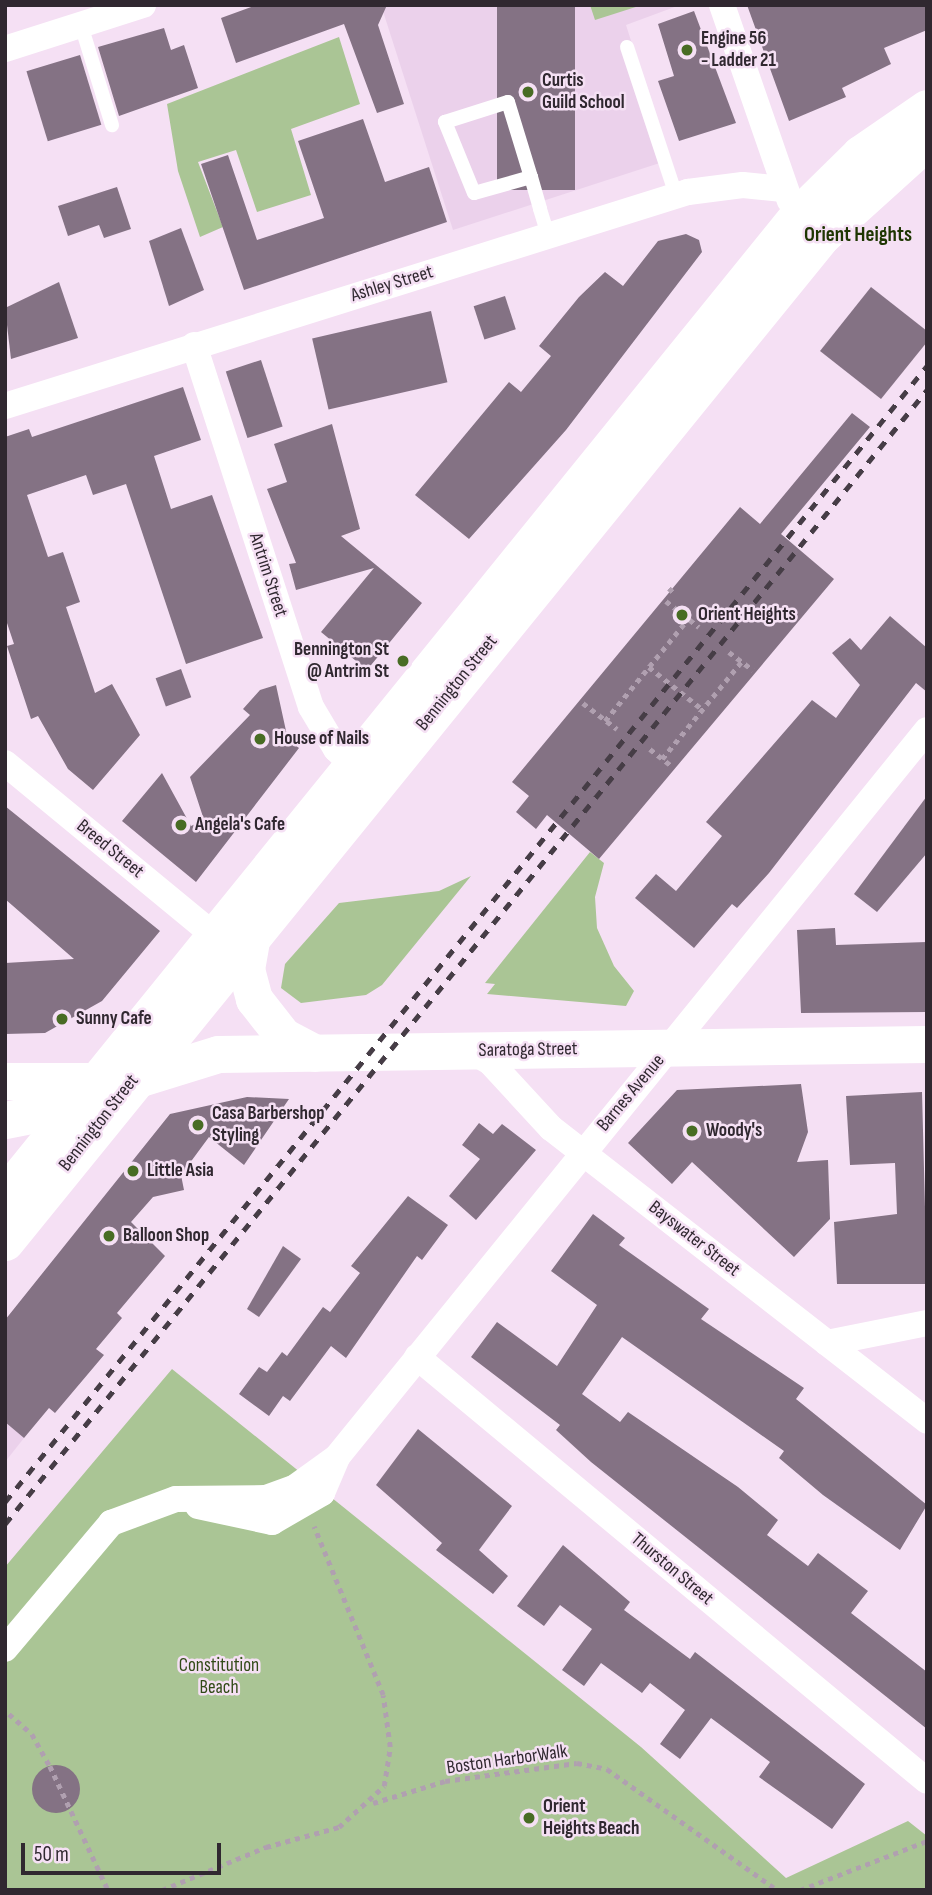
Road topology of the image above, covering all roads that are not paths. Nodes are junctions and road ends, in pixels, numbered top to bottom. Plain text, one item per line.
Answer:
1 (143, 5) edge
2 (722, 5) edge
3 (81, 25) junction
4 (627, 47) dead end
5 (5, 49) edge
6 (927, 108) edge
7 (112, 125) dead end
8 (927, 141) edge
9 (531, 177) junction
10 (676, 195) junction
11 (801, 213) junction
12 (548, 235) junction
13 (194, 345) junction
14 (5, 406) edge
15 (927, 730) edge
16 (5, 763) edge
17 (363, 776) junction
18 (214, 935) junction
19 (253, 935) junction
20 (927, 1044) edge
21 (670, 1046) junction
22 (454, 1051) junction
23 (316, 1053) junction
24 (133, 1080) junction
25 (5, 1081) edge
26 (83, 1095) junction
27 (5, 1120) edge
28 (582, 1152) junction
29 (5, 1194) edge
30 (5, 1242) edge
31 (927, 1323) edge
32 (827, 1343) junction
33 (417, 1357) junction
34 (927, 1421) edge
35 (5, 1648) edge
36 (927, 1781) edge

1 - 3 street
2 - 11 street
3 - 5 street
3 - 7 lane
4 - 10 lane
6 - 11 main road, Bennington Street
8 - 11 main road, Bennington Street
9 - 9 lane
9 - 12 lane
10 - 11 street, Ashley Street
10 - 12 street, Ashley Street
11 - 17 main road, Bennington Street
12 - 13 street, Ashley Street
13 - 14 street, Ashley Street
13 - 17 street, Antrim Street
15 - 21 street, Barnes Avenue
16 - 18 street, Breed Street
17 - 18 main road, Bennington Street
17 - 19 main road, Bennington Street
18 - 26 main road, Bennington Street
19 - 23 main road
19 - 24 main road, Bennington Street
20 - 21 main road, Saratoga Street
21 - 22 main road, Saratoga Street
21 - 28 street, Barnes Avenue
22 - 23 main road, Saratoga Street
22 - 28 street, Bayswater Street
23 - 24 main road, Saratoga Street
24 - 26 main road, Saratoga Street
24 - 30 main road, Bennington Street
25 - 26 main road, Saratoga Street
26 - 27 main road, Saratoga Street
26 - 29 main road, Bennington Street
28 - 32 street, Bayswater Street
28 - 33 street, Barnes Avenue
31 - 32 street
32 - 34 street, Bayswater Street
33 - 35 street, Barnes Avenue
33 - 36 street, Thurston Street

